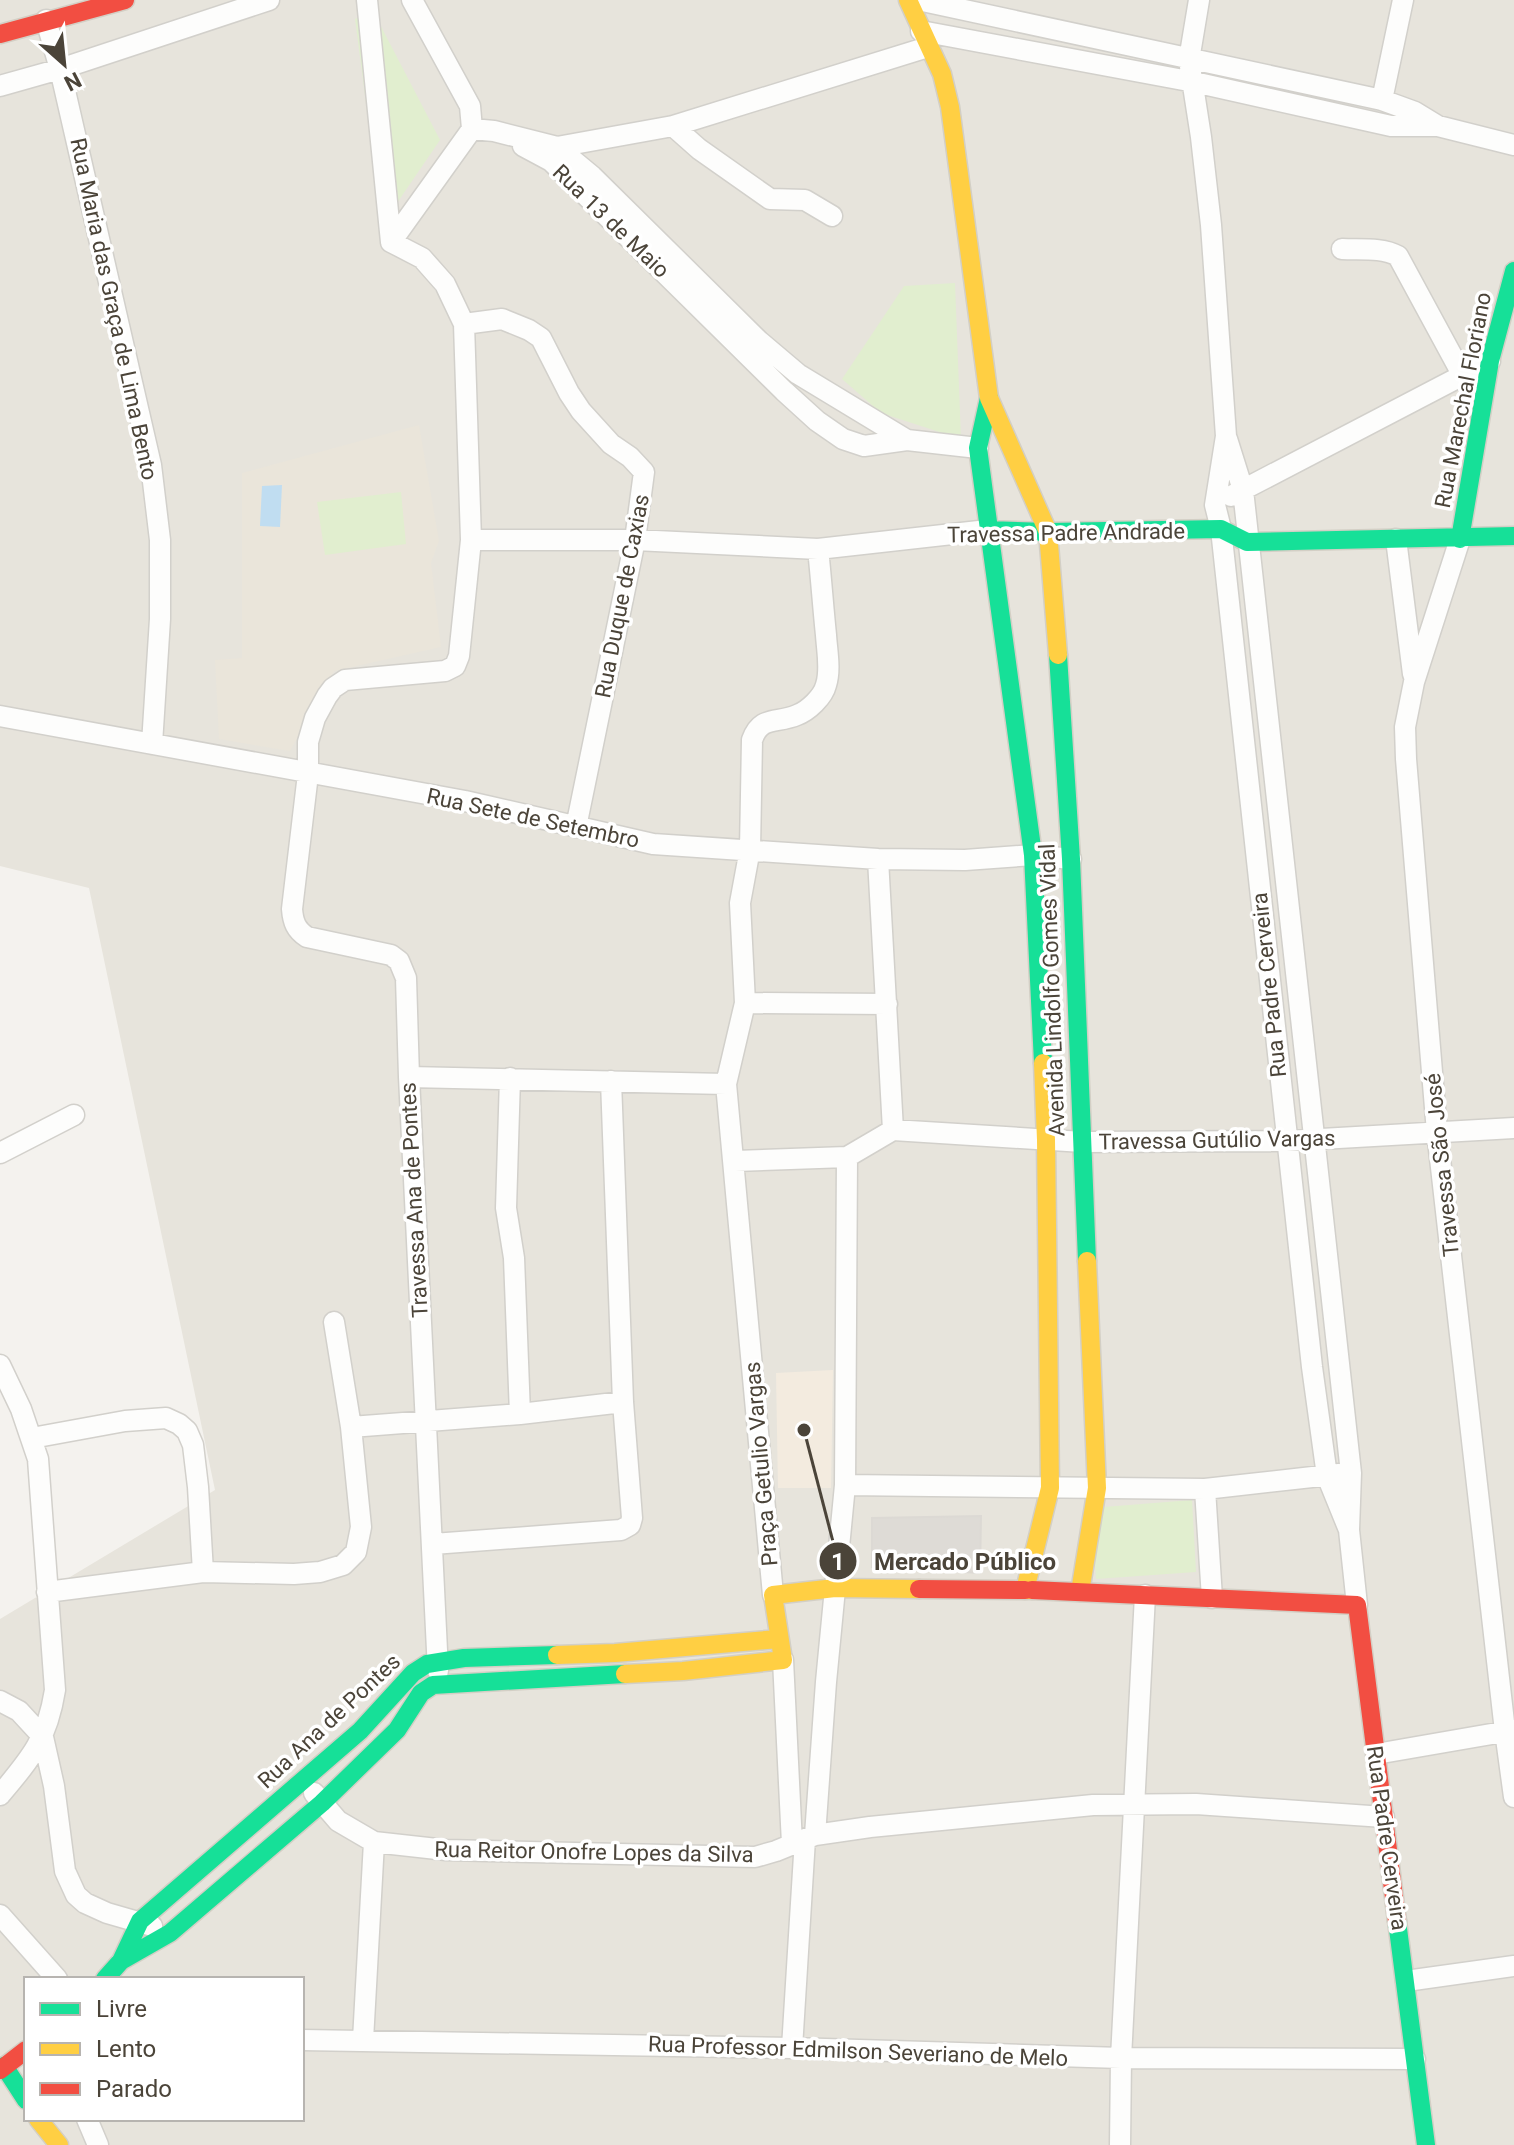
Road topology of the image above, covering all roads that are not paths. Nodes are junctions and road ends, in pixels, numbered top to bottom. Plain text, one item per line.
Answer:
1 (125, 0) edge
2 (269, 0) edge
3 (367, 0) edge
4 (412, 0) edge
5 (908, 0) edge
6 (918, 0) edge
7 (1199, 0) edge
8 (1403, 0) edge
9 (46, 20) junction
10 (0, 34) edge
11 (924, 39) junction
12 (1189, 60) junction
13 (60, 69) junction
14 (1194, 82) junction
15 (0, 86) edge
16 (1382, 100) junction
17 (673, 126) junction
18 (1438, 126) junction
19 (472, 129) junction
20 (1514, 145) edge
21 (554, 154) junction
22 (832, 216) dead end
23 (391, 242) junction
24 (1342, 249) dead end
25 (1514, 271) edge
26 (464, 324) junction
27 (1490, 361) junction
28 (798, 374) junction
29 (1463, 376) junction
30 (784, 391) junction
31 (989, 398) junction
32 (1226, 436) junction
33 (907, 440) junction
34 (978, 448) junction
35 (1243, 490) junction
36 (1215, 505) junction
37 (1221, 529) junction
38 (988, 530) junction
39 (1048, 532) junction
40 (1514, 536) edge
41 (1396, 539) junction
42 (1460, 539) junction
43 (471, 540) junction
44 (635, 540) junction
45 (1247, 542) junction
46 (818, 549) junction
47 (1414, 682) junction
48 (0, 716) edge
49 (152, 744) junction
50 (308, 774) junction
51 (576, 827) junction
52 (750, 849) junction
53 (1033, 855) junction
54 (878, 859) junction
55 (1071, 859) junction
56 (745, 1003) junction
57 (887, 1004) junction
58 (409, 1077) junction
59 (510, 1078) junction
60 (611, 1081) junction
61 (726, 1084) junction
62 (74, 1115) dead end
63 (1514, 1128) edge
64 (893, 1130) junction
65 (1437, 1132) junction
66 (1313, 1139) junction
67 (1046, 1140) junction
68 (1286, 1141) junction
69 (1083, 1142) junction
70 (0, 1153) edge
71 (847, 1157) junction
72 (735, 1161) junction
73 (334, 1322) dead end
74 (0, 1365) edge
75 (623, 1402) junction
76 (520, 1414) junction
77 (425, 1421) junction
78 (351, 1427) junction
79 (32, 1438) junction
80 (1351, 1473) junction
81 (1327, 1476) junction
82 (845, 1485) junction
83 (1050, 1488) junction
84 (1097, 1488) junction
85 (1205, 1489) junction
86 (1349, 1530) junction
87 (433, 1544) junction
88 (203, 1572) junction
89 (835, 1588) junction
90 (1025, 1590) junction
91 (47, 1592) junction
92 (1080, 1592) junction
93 (773, 1595) junction
94 (1145, 1595) junction
95 (1212, 1598) junction
96 (1357, 1605) junction
97 (778, 1639) junction
98 (783, 1660) junction
99 (437, 1661) junction
100 (440, 1683) junction
101 (0, 1701) edge
102 (1509, 1731) edge
103 (43, 1737) junction
104 (1376, 1754) junction
105 (303, 1780) junction
106 (0, 1795) edge
107 (1514, 1797) edge
108 (322, 1803) junction
109 (1133, 1804) junction
110 (1384, 1817) junction
111 (804, 1839) junction
112 (374, 1842) junction
113 (223, 1848) junction
114 (243, 1871) junction
115 (0, 1915) edge
116 (140, 1921) junction
117 (170, 1933) junction
118 (121, 1961) junction
119 (1514, 1966) edge
120 (55, 1977) edge
121 (107, 1977) edge
122 (1406, 1981) junction
123 (304, 2040) edge
124 (363, 2040) junction
125 (792, 2048) junction
126 (1121, 2058) junction
127 (15, 2059) edge
128 (1415, 2059) junction
129 (24, 2093) edge
130 (40, 2121) edge
131 (88, 2121) edge
132 (59, 2145) edge
133 (98, 2145) edge
134 (1120, 2145) edge
135 (1426, 2145) edge

1 - 9 main road
2 - 13 street
3 - 23 street
4 - 19 street
5 - 11 main road, Avenida Lindolfo Gomes Vidal
6 - 12 street
7 - 12 street
8 - 16 street
9 - 10 main road
9 - 13 street, Rua Maria das Graça de Lima Bento
11 - 14 street
11 - 17 street
11 - 31 main road, Avenida Lindolfo Gomes Vidal
12 - 14 street, Rua Padre Cerveira
12 - 16 street
13 - 15 street
13 - 49 street, Rua Maria das Graça de Lima Bento
14 - 18 street
14 - 32 street, Rua Padre Cerveira
16 - 18 street
17 - 21 street
17 - 22 street
18 - 20 street
19 - 21 street, Rua 13 de Maio
19 - 23 street
21 - 28 street, Rua 13 de Maio
21 - 30 street, Rua 13 de Maio
23 - 26 street
24 - 29 street
25 - 27 main road, Rua Marechal Floriano
26 - 43 street
26 - 44 street, Rua Duque de Caxias
27 - 29 street
27 - 42 main road, Rua Marechal Floriano
28 - 30 street
28 - 33 street, Rua 13 de Maio
29 - 35 street
30 - 33 street, Rua 13 de Maio
31 - 34 main road, Avenida Lindolfo Gomes Vidal
31 - 39 main road, Avenida Lindolfo Gomes Vidal
32 - 35 street, Rua Padre Cerveira
32 - 36 street, Rua Padre Cerveira
33 - 34 street, Rua 13 de Maio
34 - 38 main road, Avenida Lindolfo Gomes Vidal
35 - 36 street
35 - 45 street, Rua Padre Cerveira
36 - 37 street, Rua Padre Cerveira
37 - 39 main road, Travessa Padre Andrade
37 - 45 main road, Travessa Padre Andrade
37 - 68 street, Rua Padre Cerveira
38 - 39 main road, Travessa Padre Andrade
38 - 46 street, Travessa Padre Andrade
38 - 53 main road, Avenida Lindolfo Gomes Vidal
39 - 55 main road, Avenida Lindolfo Gomes Vidal
40 - 42 main road, Travessa Padre Andrade
41 - 42 main road, Travessa Padre Andrade
41 - 45 main road, Travessa Padre Andrade
41 - 47 street
42 - 47 street, Travessa São José
43 - 44 street, Travessa Padre Andrade
43 - 50 street
44 - 46 street, Travessa Padre Andrade
44 - 51 street, Rua Duque de Caxias
45 - 66 street, Rua Padre Cerveira
46 - 52 street, Praça Getulio Vargas
47 - 65 street, Travessa São José
48 - 49 street, Rua Sete de Setembro
49 - 50 street, Rua Sete de Setembro
50 - 51 street, Rua Sete de Setembro
50 - 58 street, Travessa Ana de Pontes
51 - 52 street, Rua Sete de Setembro
52 - 54 street, Rua Sete de Setembro
52 - 56 street, Praça Getulio Vargas
53 - 54 street, Rua Sete de Setembro
53 - 55 street, Rua Sete de Setembro
53 - 67 main road, Avenida Lindolfo Gomes Vidal
54 - 57 street
55 - 69 main road, Avenida Lindolfo Gomes Vidal
56 - 57 street
56 - 61 street, Praça Getulio Vargas
57 - 64 street
58 - 59 street
58 - 77 street, Travessa Ana de Pontes
59 - 60 street
59 - 76 street
60 - 61 street
60 - 75 street
61 - 72 street, Praça Getulio Vargas
62 - 70 street
63 - 65 street, Travessa Gutúlio Vargas
64 - 67 street, Travessa Gutúlio Vargas
64 - 71 street
65 - 66 street, Travessa Gutúlio Vargas
65 - 102 street, Travessa São José
66 - 68 street, Travessa Gutúlio Vargas
66 - 80 street, Rua Padre Cerveira
67 - 69 street, Travessa Gutúlio Vargas
67 - 83 main road, Avenida Lindolfo Gomes Vidal
68 - 69 street, Travessa Gutúlio Vargas
68 - 81 street, Rua Padre Cerveira
69 - 84 main road, Avenida Lindolfo Gomes Vidal
71 - 72 street
71 - 82 street, Praça Getulio Vargas
72 - 93 street, Praça Getulio Vargas
73 - 78 street
74 - 79 street
75 - 76 street
75 - 87 street
76 - 77 street
77 - 78 street
77 - 87 street, Travessa Ana de Pontes
78 - 88 street
79 - 88 street
79 - 91 street
80 - 81 street
80 - 86 street, Rua Padre Cerveira
81 - 85 street
81 - 86 street, Rua Padre Cerveira
82 - 83 street
82 - 89 street, Praça Getulio Vargas
83 - 84 street
83 - 90 main road, Avenida Lindolfo Gomes Vidal
84 - 85 street
84 - 92 main road, Avenida Lindolfo Gomes Vidal
85 - 95 street
86 - 96 street, Rua Padre Cerveira
87 - 99 street, Travessa Ana de Pontes
88 - 91 street
89 - 90 main road
89 - 93 main road
89 - 111 street, Praça Getulio Vargas
90 - 92 main road
91 - 103 street
92 - 94 main road
93 - 97 main road, Praça Getulio Vargas
94 - 95 main road
94 - 109 street
95 - 96 main road
96 - 104 main road, Rua Padre Cerveira
97 - 98 main road, Praça Getulio Vargas
97 - 99 main road, Rua Ana de Pontes
98 - 100 main road
98 - 111 street, Praça Getulio Vargas
99 - 100 street, Travessa Ana de Pontes
99 - 105 main road, Rua Ana de Pontes
100 - 108 main road, Rua Ana de Pontes
101 - 103 street
102 - 104 street
102 - 107 street, Travessa São José
103 - 106 street
103 - 116 street
104 - 110 main road, Rua Padre Cerveira
105 - 108 street, Rua Reitor Onofre Lopes da Silva
105 - 113 main road, Rua Ana de Pontes
108 - 112 street, Rua Reitor Onofre Lopes da Silva
108 - 114 main road, Rua Ana de Pontes
109 - 110 street, Rua Reitor Onofre Lopes da Silva
109 - 111 street, Rua Reitor Onofre Lopes da Silva
109 - 126 street
110 - 122 main road, Rua Padre Cerveira
111 - 112 street, Rua Reitor Onofre Lopes da Silva
111 - 125 street, Praça Getulio Vargas
112 - 124 street
113 - 114 main road
113 - 116 main road, Rua Ana de Pontes
114 - 117 main road, Rua Ana de Pontes
115 - 120 street
116 - 117 street
116 - 118 main road, Rua Ana de Pontes
117 - 118 main road, Rua Ana de Pontes
118 - 121 main road, Rua Ana de Pontes
119 - 122 street
122 - 128 main road, Rua Padre Cerveira
123 - 124 street, Rua Professor Edmilson Severiano de Melo
124 - 125 street, Rua Professor Edmilson Severiano de Melo
125 - 126 street, Rua Professor Edmilson Severiano de Melo
126 - 128 street, Rua Professor Edmilson Severiano de Melo
126 - 134 street
127 - 129 main road
128 - 135 main road, Rua Padre Cerveira
130 - 132 main road
131 - 133 street

